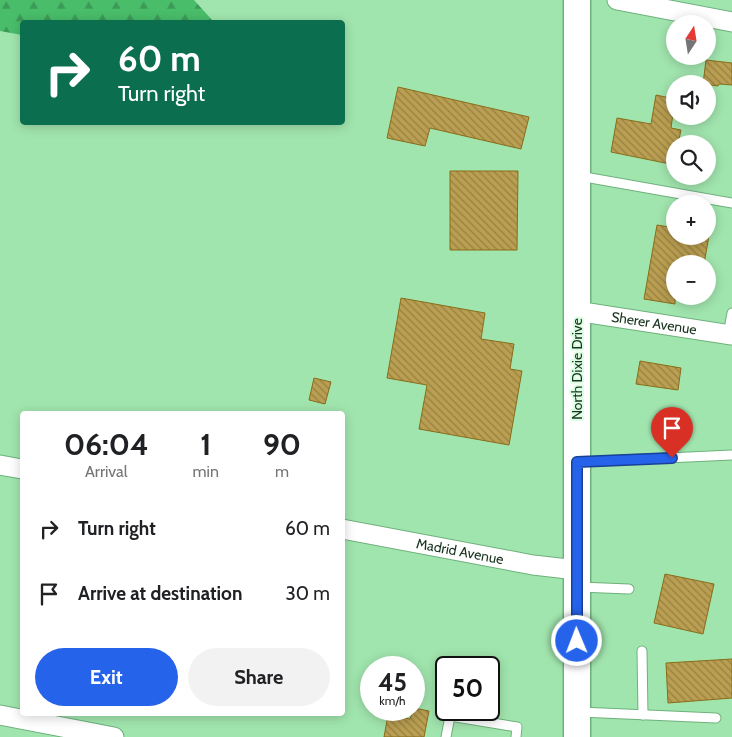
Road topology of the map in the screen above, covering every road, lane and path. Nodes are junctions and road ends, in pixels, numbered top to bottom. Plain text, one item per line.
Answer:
1 (577, 0) edge
2 (617, 0) edge
3 (732, 22) edge
4 (577, 176) junction
5 (732, 203) edge
6 (576, 311) junction
7 (732, 313) edge
8 (730, 335) edge
9 (732, 455) edge
10 (577, 462) junction
11 (0, 465) edge
12 (20, 470) edge
13 (345, 530) edge
14 (577, 579) junction
15 (629, 590) dead end
16 (642, 651) dead end
17 (0, 715) edge
18 (643, 715) junction
19 (716, 718) dead end
20 (577, 724) edge
21 (114, 737) edge
22 (446, 737) edge
23 (516, 737) edge

1 - 4 main road, North Dixie Drive
2 - 3 street
4 - 5 lane
4 - 6 main road, North Dixie Drive
6 - 8 street, Sherer Avenue
6 - 10 main road, North Dixie Drive
7 - 8 lane
9 - 10 lane
10 - 14 main road, North Dixie Drive
11 - 12 street
13 - 14 street, Madrid Avenue
14 - 15 lane
14 - 20 main road, North Dixie Drive
16 - 18 lane
17 - 21 street
18 - 19 lane
18 - 20 lane
22 - 23 lane

